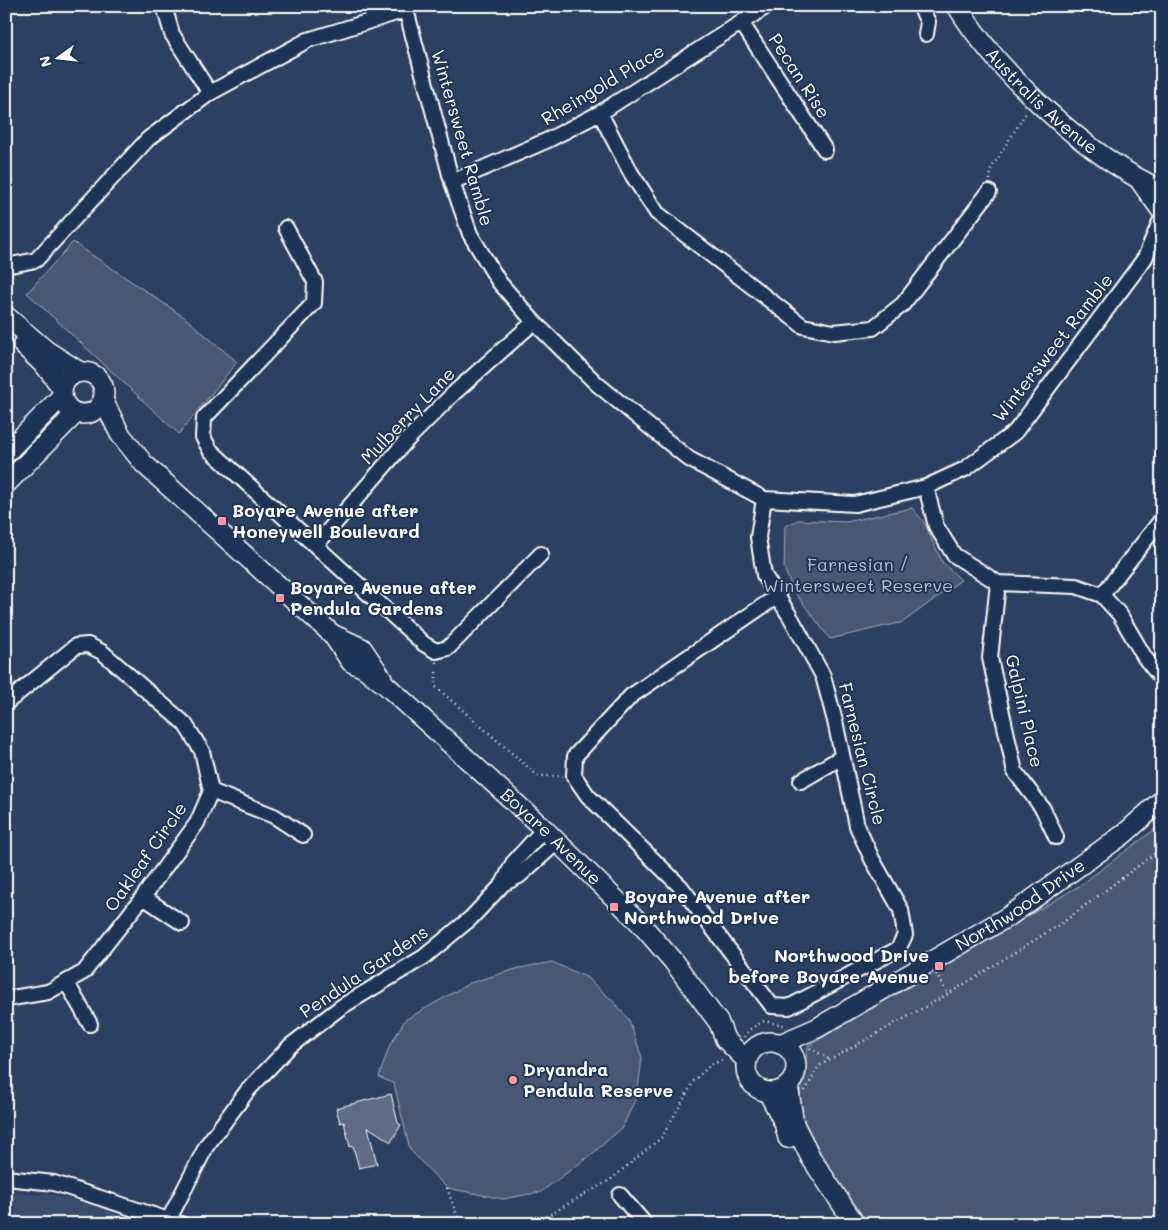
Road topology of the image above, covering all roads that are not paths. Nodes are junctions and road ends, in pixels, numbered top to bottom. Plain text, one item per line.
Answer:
1 (164, 6) edge
2 (766, 6) edge
3 (920, 6) edge
4 (957, 6) edge
5 (406, 8) edge
6 (741, 22) junction
7 (926, 34) dead end
8 (210, 93) junction
9 (600, 113) junction
10 (825, 150) dead end
11 (1139, 180) junction
12 (452, 182) junction
13 (1162, 190) edge
14 (989, 192) road end
15 (1162, 209) edge
16 (1162, 216) edge
17 (286, 228) dead end
18 (1162, 246) edge
19 (1145, 258) junction
20 (6, 266) edge
21 (6, 316) edge
22 (534, 322) junction
23 (6, 328) edge
24 (80, 372) junction
25 (62, 392) junction
26 (90, 408) junction
27 (6, 453) edge
28 (6, 484) edge
29 (926, 488) junction
30 (764, 499) junction
31 (1162, 519) edge
32 (316, 545) junction
33 (541, 554) dead end
34 (998, 583) junction
35 (1102, 595) junction
36 (776, 597) junction
37 (1162, 679) edge
38 (6, 703) edge
39 (842, 757) junction
40 (801, 781) dead end
41 (211, 791) junction
42 (1162, 800) edge
43 (303, 835) dead end
44 (550, 836) junction
45 (1056, 837) dead end
46 (143, 897) junction
47 (182, 923) dead end
48 (67, 983) junction
49 (6, 999) edge
50 (90, 1024) dead end
51 (794, 1046) junction
52 (746, 1048) junction
53 (768, 1092) junction
54 (790, 1094) junction
55 (6, 1178) edge
56 (620, 1195) dead end
57 (175, 1221) edge
58 (645, 1224) edge
59 (841, 1224) edge
60 (855, 1224) edge

1 - 8 street
2 - 6 street, Rheingold Place
3 - 7 street
4 - 11 street, Australis Avenue
5 - 8 street
5 - 12 street, Wintersweet Ramble
6 - 9 street, Rheingold Place
6 - 10 street, Pecan Rise
8 - 20 street
9 - 12 street, Rheingold Place
9 - 14 street
11 - 13 street, Australis Avenue
11 - 15 street, Australis Avenue
12 - 22 street, Wintersweet Ramble
15 - 16 street
16 - 19 street, Wintersweet Ramble
17 - 32 street
18 - 19 street, Wintersweet Ramble
19 - 29 street, Wintersweet Ramble
21 - 24 street
22 - 30 street, Wintersweet Ramble
22 - 32 street, Mulberry Lane
23 - 25 street
24 - 25 street
24 - 26 street
25 - 26 street
25 - 27 street
26 - 28 street
26 - 44 street, Boyare Avenue
29 - 30 street, Wintersweet Ramble
29 - 34 street
30 - 36 street, Farnesian Circle
31 - 35 street
32 - 33 street
34 - 35 street
34 - 45 street, Galpini Place
35 - 37 street
36 - 39 street, Farnesian Circle
36 - 39 street, Farnesian Circle
38 - 41 street
39 - 40 street
41 - 43 street
41 - 46 street, Oakleaf Circle
42 - 51 street, Northwood Drive
44 - 52 street, Boyare Avenue
44 - 57 street, Pendula Gardens
46 - 47 street
46 - 48 street, Oakleaf Circle
48 - 49 street, Oakleaf Circle
48 - 50 street
51 - 52 street, Northwood Drive
51 - 54 street
52 - 53 street, Boyare Avenue
53 - 54 street
53 - 59 street
54 - 60 street
55 - 57 street
56 - 58 street

